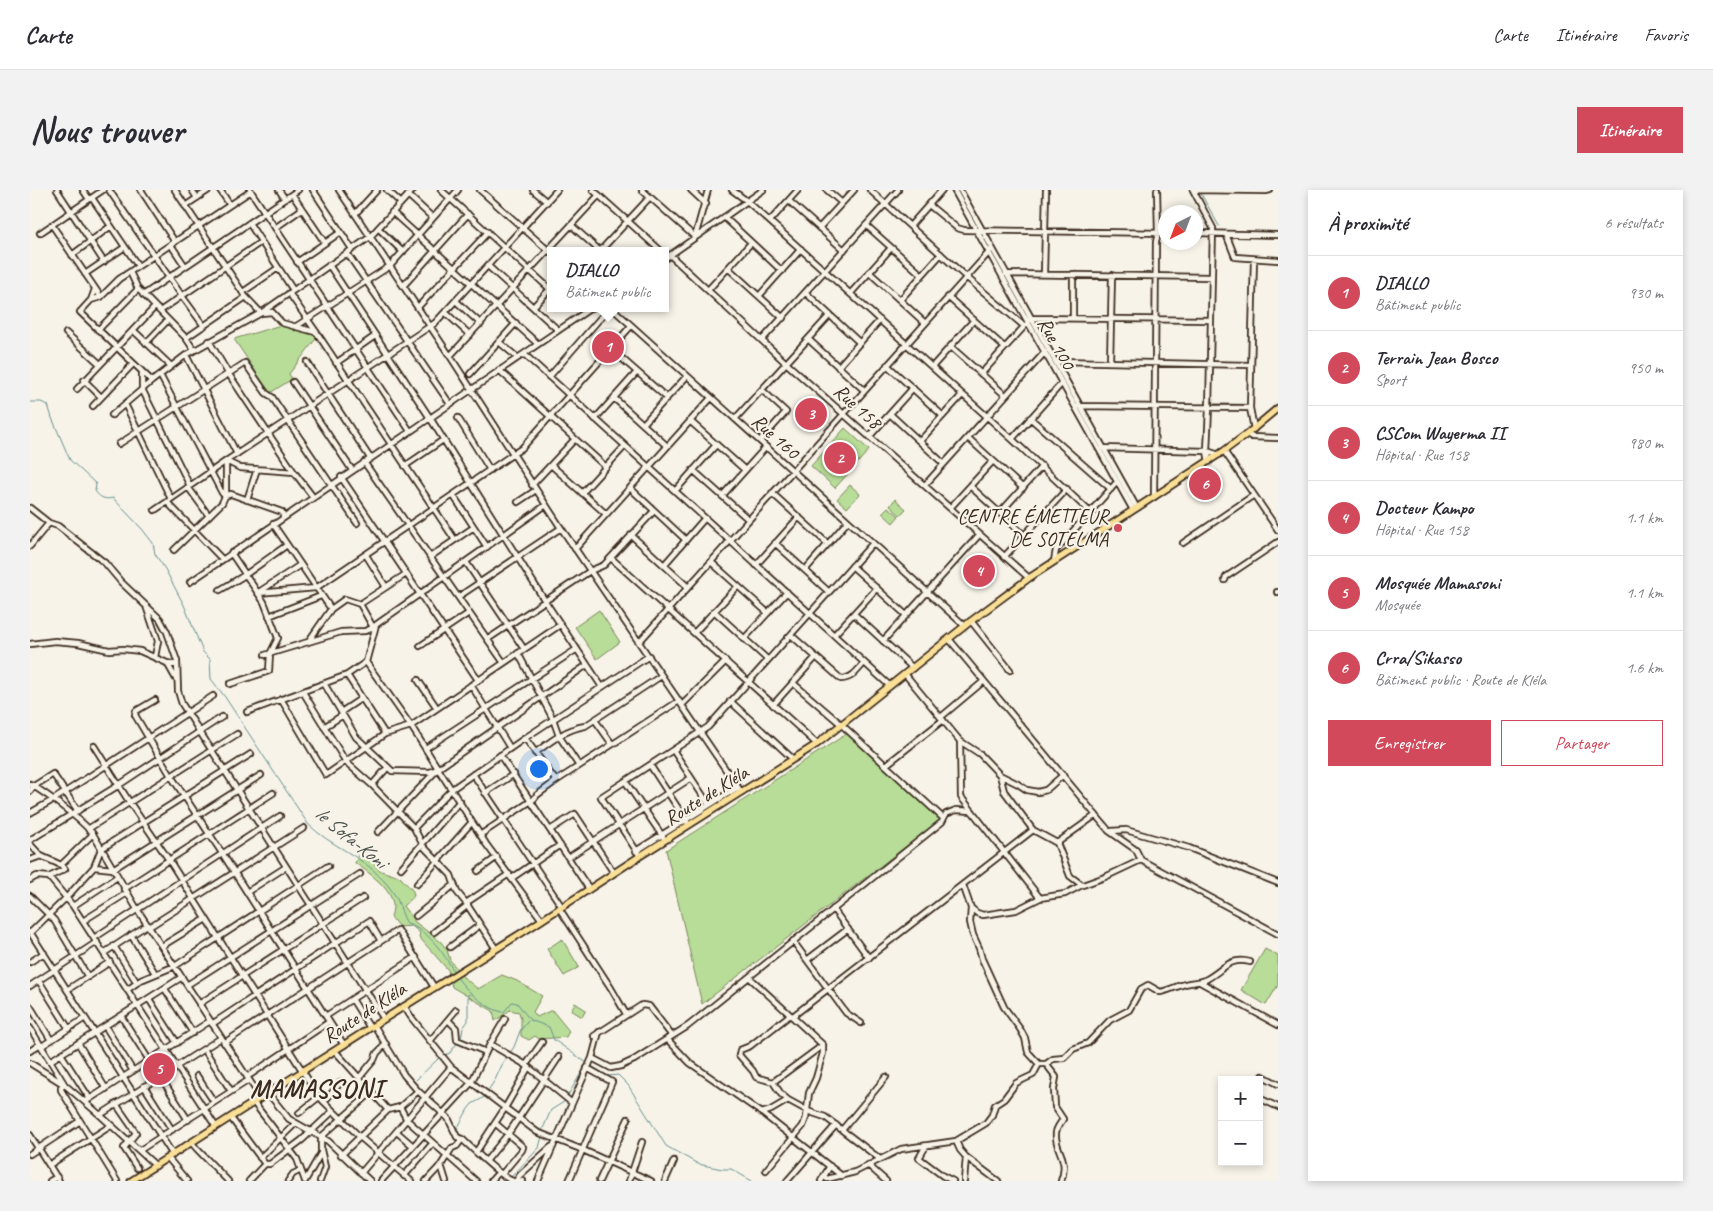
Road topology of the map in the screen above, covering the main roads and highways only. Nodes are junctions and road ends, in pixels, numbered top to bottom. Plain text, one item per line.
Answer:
1 (1278, 408) edge
2 (141, 1178) edge
3 (131, 1181) edge

1 - 2 main road, Route de Kléla
2 - 3 main road, Route de Kléla

